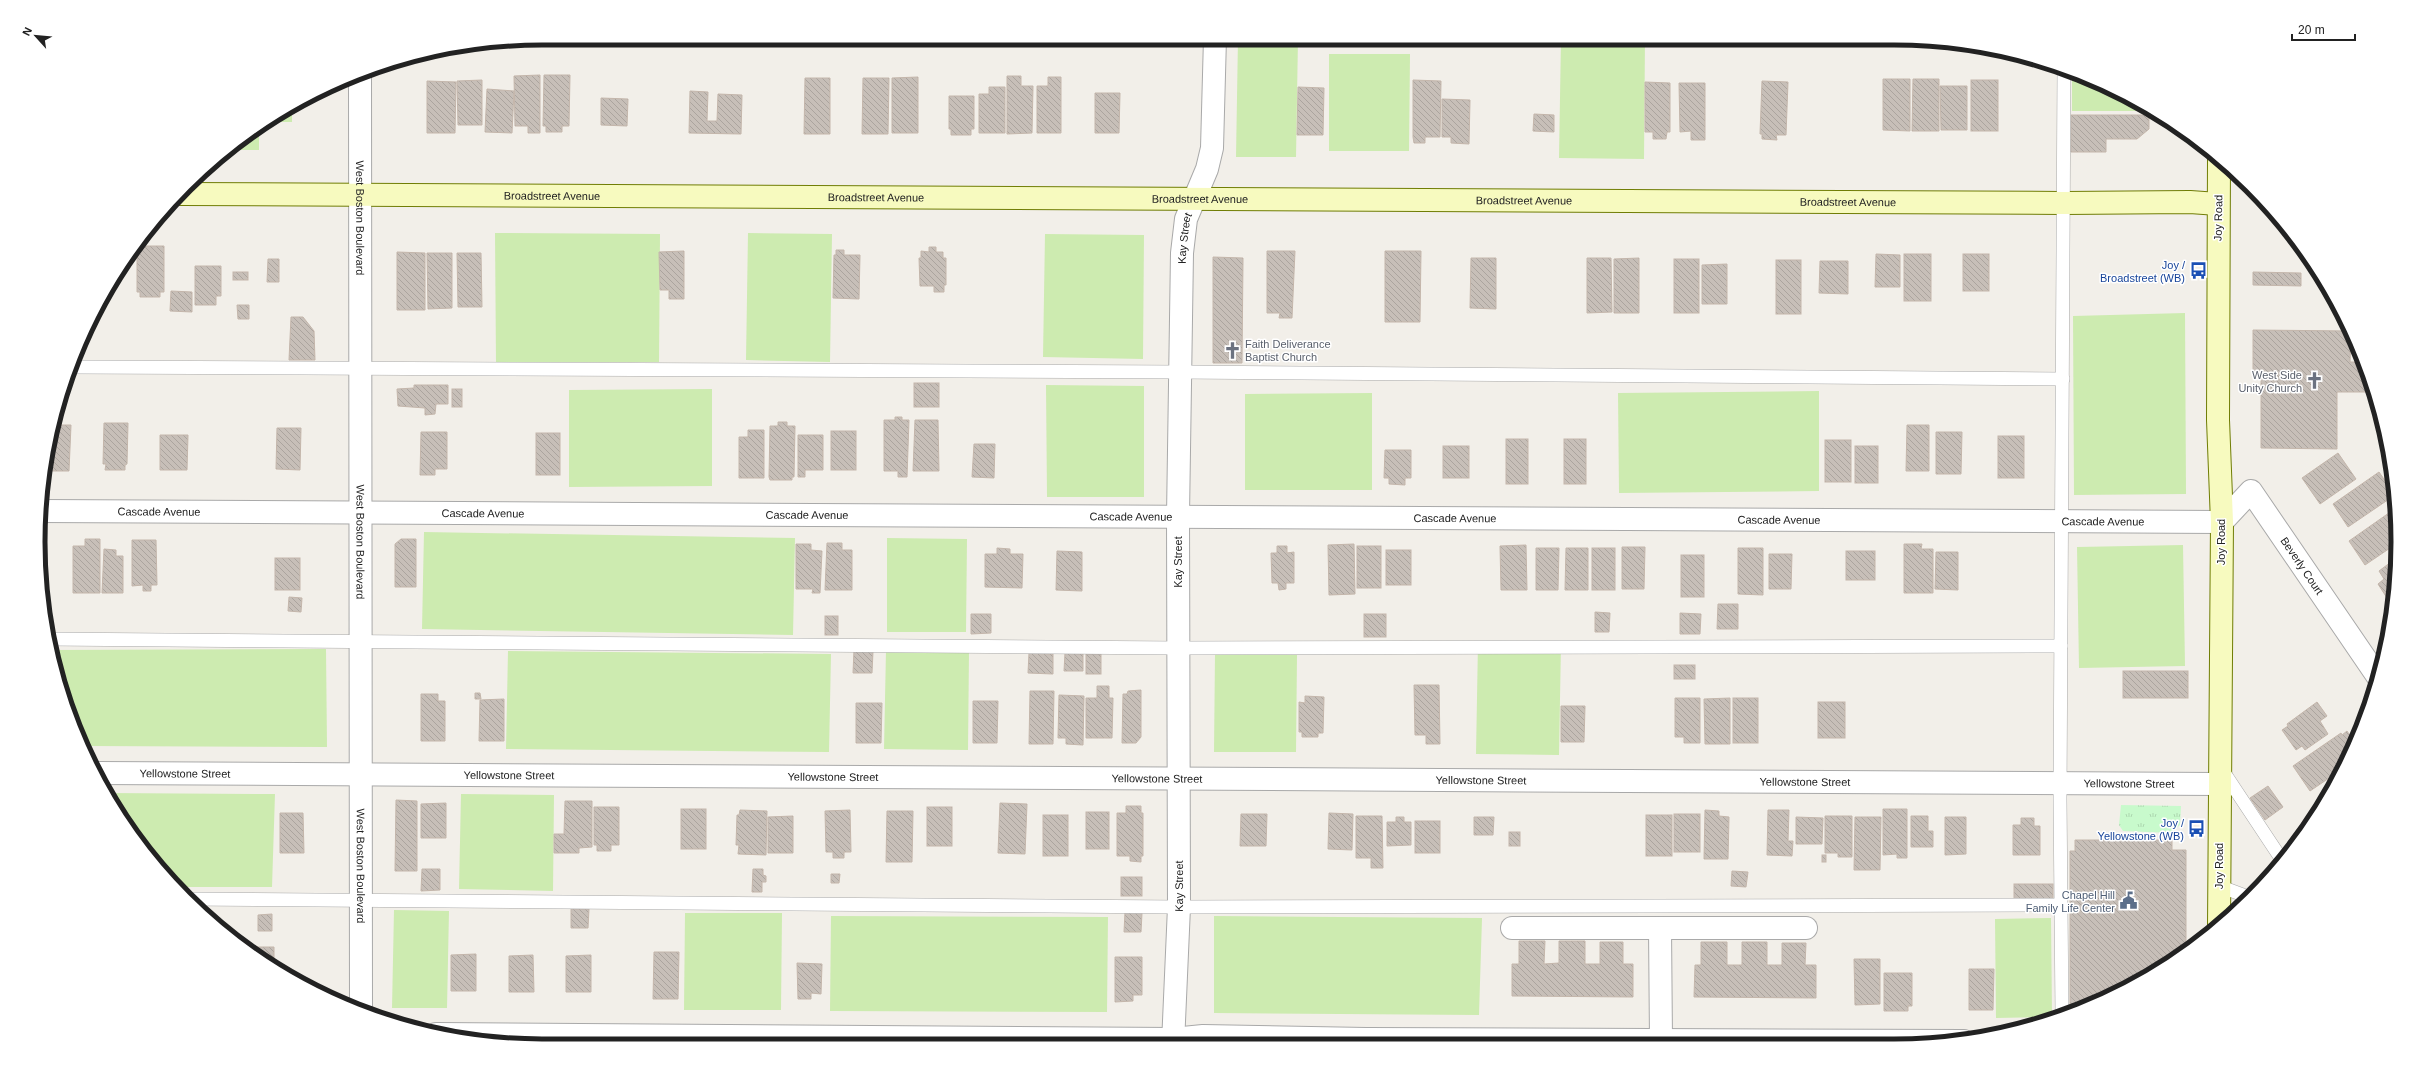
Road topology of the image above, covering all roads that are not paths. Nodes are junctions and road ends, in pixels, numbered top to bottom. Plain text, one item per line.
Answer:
1 (1215, 45) edge
2 (2064, 75) edge
3 (360, 80) edge
4 (2219, 165) edge
5 (188, 194) edge
6 (360, 195) junction
7 (1193, 198) junction
8 (2064, 203) junction
9 (2218, 204) junction
10 (77, 367) edge
11 (360, 367) junction
12 (1180, 372) junction
13 (2063, 378) junction
14 (46, 511) edge
15 (360, 513) junction
16 (1178, 516) junction
17 (2062, 522) junction
18 (2222, 522) junction
19 (55, 639) edge
20 (361, 641) junction
21 (2061, 646) junction
22 (1178, 648) junction
23 (2374, 671) edge
24 (102, 772) edge
25 (361, 774) junction
26 (2219, 774) junction
27 (1178, 777) junction
28 (2060, 783) junction
29 (2279, 856) edge
30 (2219, 886) junction
31 (2243, 895) edge
32 (197, 899) edge
33 (361, 900) junction
34 (2061, 904) junction
35 (1178, 907) junction
36 (2219, 918) edge
37 (1512, 928) dead end
38 (1660, 928) junction
39 (1806, 928) dead end
40 (361, 1005) edge
41 (2062, 1010) edge
42 (474, 1034) edge
43 (897, 1039) edge
44 (1173, 1039) edge
45 (1188, 1039) edge
46 (1302, 1039) edge
47 (1661, 1039) edge

1 - 7 street, Kay Street
2 - 8 lane
3 - 6 street, West Boston Boulevard
4 - 9 street, Joy Road
5 - 6 street, Broadstreet Avenue
6 - 7 street, Broadstreet Avenue
6 - 11 street, West Boston Boulevard
7 - 8 street, Broadstreet Avenue
7 - 12 street, Kay Street
8 - 9 street, Broadstreet Avenue
8 - 13 lane
9 - 18 street, Joy Road
10 - 11 lane
11 - 12 lane
11 - 15 street, West Boston Boulevard
12 - 13 lane
12 - 16 street, Kay Street
13 - 17 lane
14 - 15 street, Cascade Avenue
15 - 16 street, Cascade Avenue
15 - 20 street, West Boston Boulevard
16 - 17 street, Cascade Avenue
16 - 22 street, Kay Street
17 - 18 street, Cascade Avenue
17 - 21 lane
18 - 23 street, Beverly Court
18 - 26 street, Joy Road
19 - 20 lane
20 - 22 lane
20 - 25 street, West Boston Boulevard
21 - 22 lane
21 - 28 lane
22 - 27 street, Kay Street
24 - 25 street, Yellowstone Street
25 - 27 street, Yellowstone Street
25 - 33 street, West Boston Boulevard
26 - 28 street, Yellowstone Street
26 - 29 lane
26 - 30 street, Joy Road
27 - 28 street, Yellowstone Street
27 - 35 street, Kay Street
28 - 34 lane
30 - 31 lane
30 - 36 street, Joy Road
32 - 33 lane
33 - 35 lane
33 - 40 street, West Boston Boulevard
34 - 35 lane
34 - 41 lane
35 - 44 street, Kay Street
37 - 38 street
38 - 39 street
38 - 47 street
42 - 43 street
45 - 46 street

